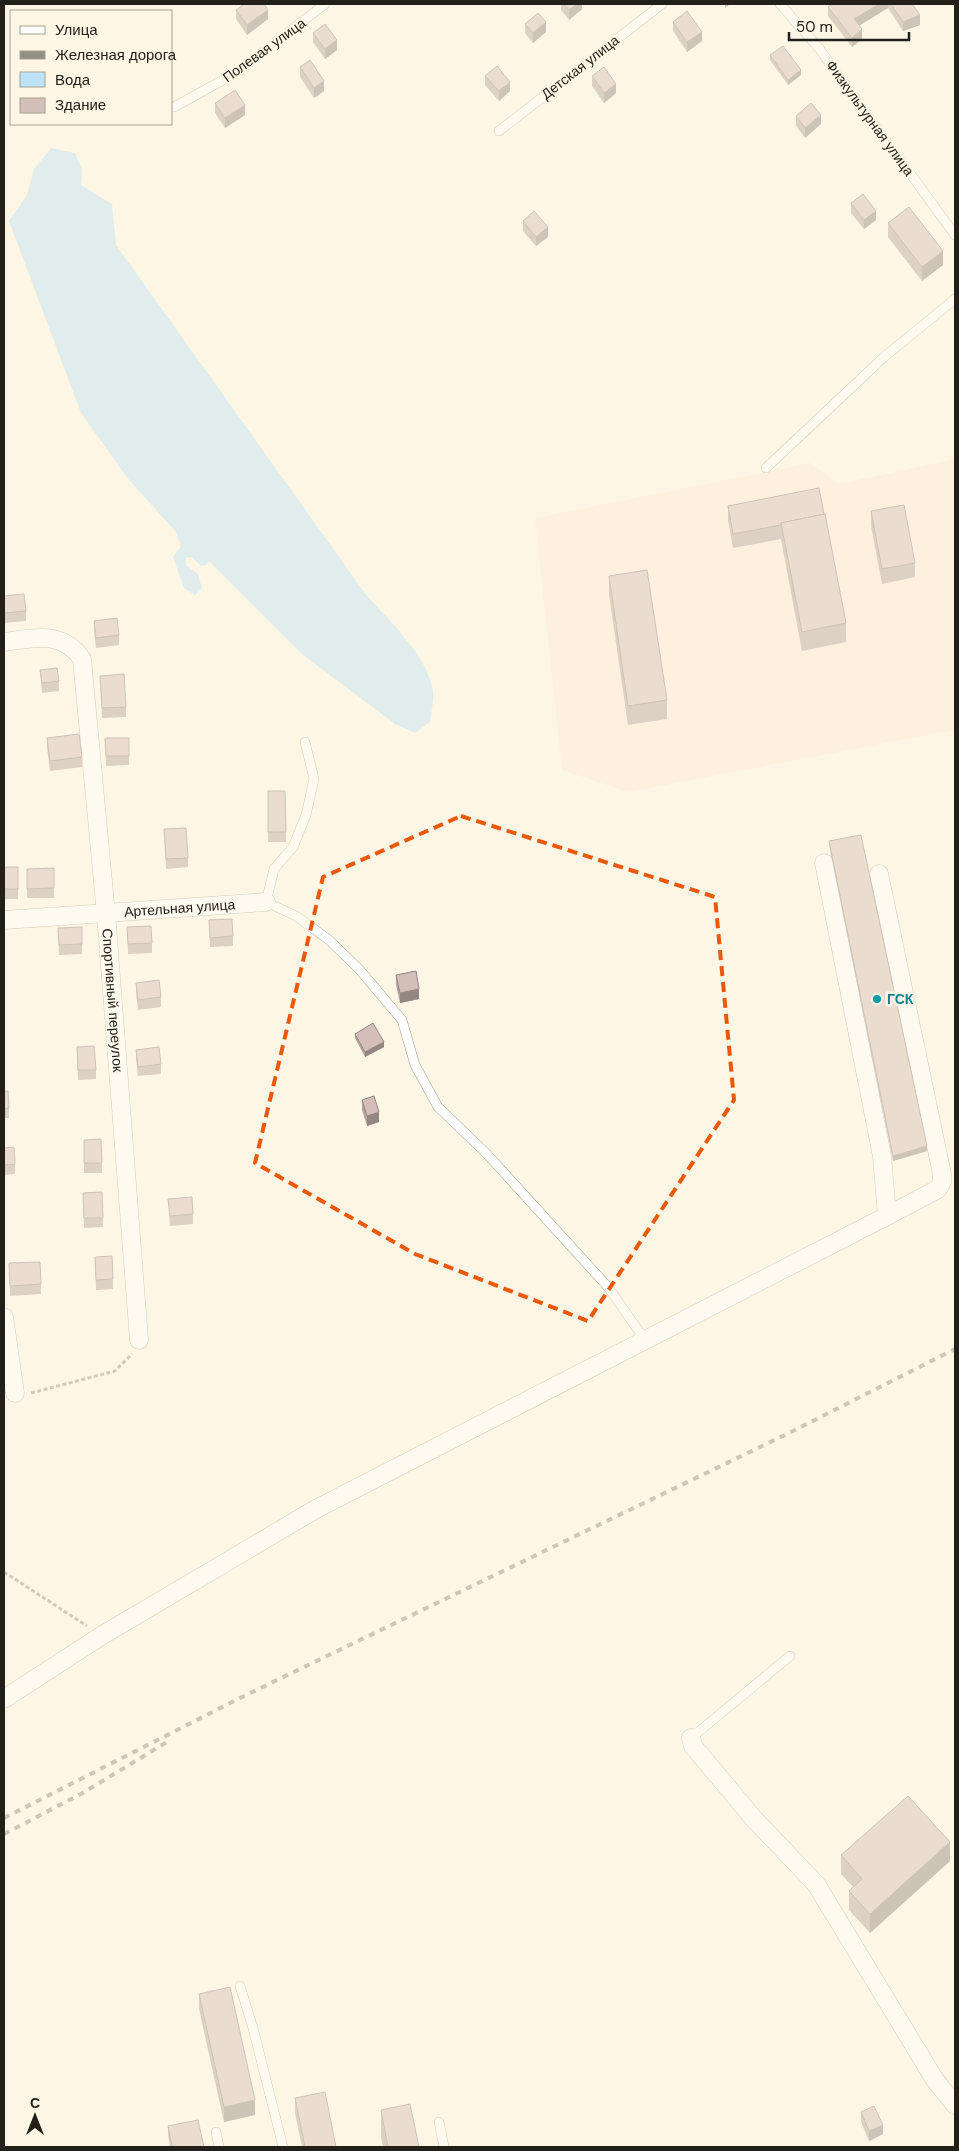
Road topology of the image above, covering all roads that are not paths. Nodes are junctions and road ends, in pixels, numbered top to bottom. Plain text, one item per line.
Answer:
1 (325, 4) edge
2 (662, 4) edge
3 (780, 4) edge
4 (174, 107) dead end
5 (499, 131) dead end
6 (955, 235) edge
7 (955, 299) edge
8 (766, 468) dead end
9 (4, 642) edge
10 (305, 742) dead end
11 (824, 863) dead end
12 (879, 874) dead end
13 (266, 902) junction
14 (106, 914) junction
15 (4, 920) edge
16 (887, 1216) junction
17 (4, 1317) edge
18 (139, 1340) road end
19 (645, 1340) junction
20 (15, 1393) road end
21 (790, 1656) dead end
22 (4, 1699) edge
23 (691, 1738) joint
24 (240, 1986) dead end
25 (955, 2105) edge
26 (439, 2122) dead end
27 (216, 2132) dead end
28 (219, 2147) edge
29 (283, 2147) edge
30 (444, 2147) edge

1 - 4 lane, Полевая улица
2 - 5 lane, Детская улица
3 - 6 lane, Физкультурная улица
7 - 8 lane
9 - 14 street, Спортивный переулок
10 - 13 lane
11 - 16 street
12 - 16 street
13 - 14 street, Артельная улица
13 - 19 lane
14 - 15 street, Артельная улица
14 - 18 street, Спортивный переулок
16 - 19 street
17 - 20 street
19 - 22 street
21 - 23 lane
23 - 25 street
24 - 29 lane
26 - 30 lane
27 - 28 lane

